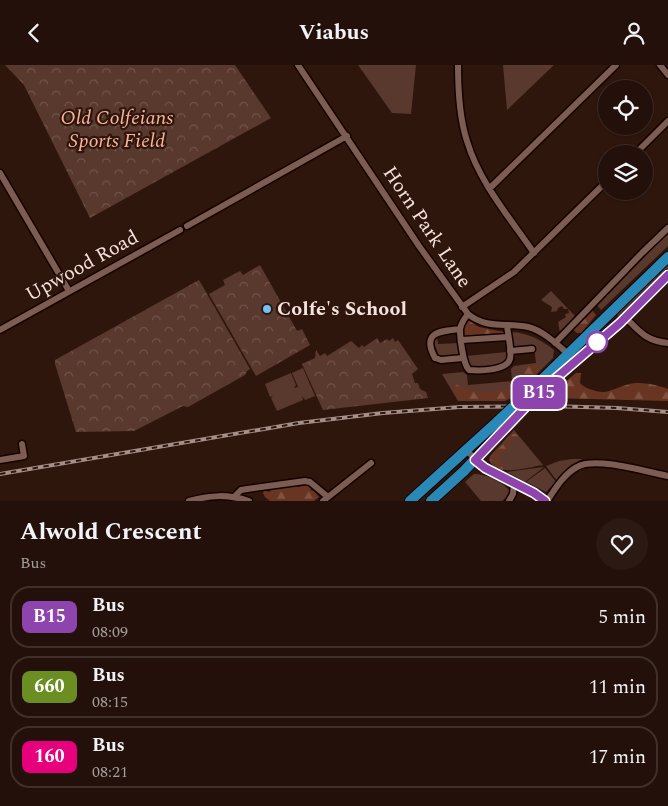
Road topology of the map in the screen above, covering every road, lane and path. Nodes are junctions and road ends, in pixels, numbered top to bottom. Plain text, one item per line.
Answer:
1 (298, 65) edge
2 (458, 65) edge
3 (616, 65) edge
4 (660, 65) edge
5 (668, 75) edge
6 (668, 121) edge
7 (346, 137) junction
8 (644, 145) edge
9 (0, 173) edge
10 (490, 188) junction
11 (598, 190) edge
12 (187, 226) dead end
13 (668, 228) edge
14 (180, 230) dead end
15 (534, 253) junction
16 (668, 257) edge
17 (668, 275) edge
18 (69, 291) junction
19 (462, 307) junction
20 (468, 314) junction
21 (625, 317) junction
22 (507, 326) junction
23 (0, 329) edge
24 (460, 329) junction
25 (508, 337) junction
26 (462, 340) junction
27 (556, 343) junction
28 (668, 343) edge
29 (532, 349) dead end
30 (510, 351) junction
31 (567, 353) junction
32 (464, 358) junction
33 (536, 390) junction
34 (22, 444) dead end
35 (466, 451) junction
36 (0, 460) edge
37 (475, 460) junction
38 (371, 463) dead end
39 (668, 476) edge
40 (514, 484) junction
41 (234, 497) junction
42 (325, 499) edge
43 (189, 501) edge
44 (249, 501) edge
45 (410, 501) edge
46 (431, 501) edge
47 (509, 501) edge
48 (546, 501) edge

1 - 7 street, Horn Park Lane
2 - 10 street
3 - 10 street
4 - 5 street
6 - 8 street
7 - 12 street
7 - 19 street, Horn Park Lane
9 - 18 street
10 - 15 street
11 - 15 street
13 - 27 street
14 - 18 street, Upwood Road
15 - 19 street
16 - 31 highway
17 - 21 highway
18 - 23 street, Upwood Road
19 - 20 street, Horn Park Lane
20 - 22 street, Horn Park Lane
20 - 24 street
21 - 28 street
21 - 33 highway
22 - 25 street
22 - 27 street, Horn Park Lane
24 - 26 street
24 - 32 street
25 - 26 street
25 - 30 street
26 - 32 street
27 - 31 street, Horn Park Lane
29 - 30 street
30 - 32 street
31 - 33 highway
33 - 35 highway, bridge
33 - 37 highway, bridge
34 - 36 street
35 - 37 street
35 - 45 highway
37 - 40 street
37 - 46 highway
38 - 42 street
39 - 48 street
40 - 47 street
40 - 48 street
41 - 42 street
41 - 43 street
41 - 44 street

